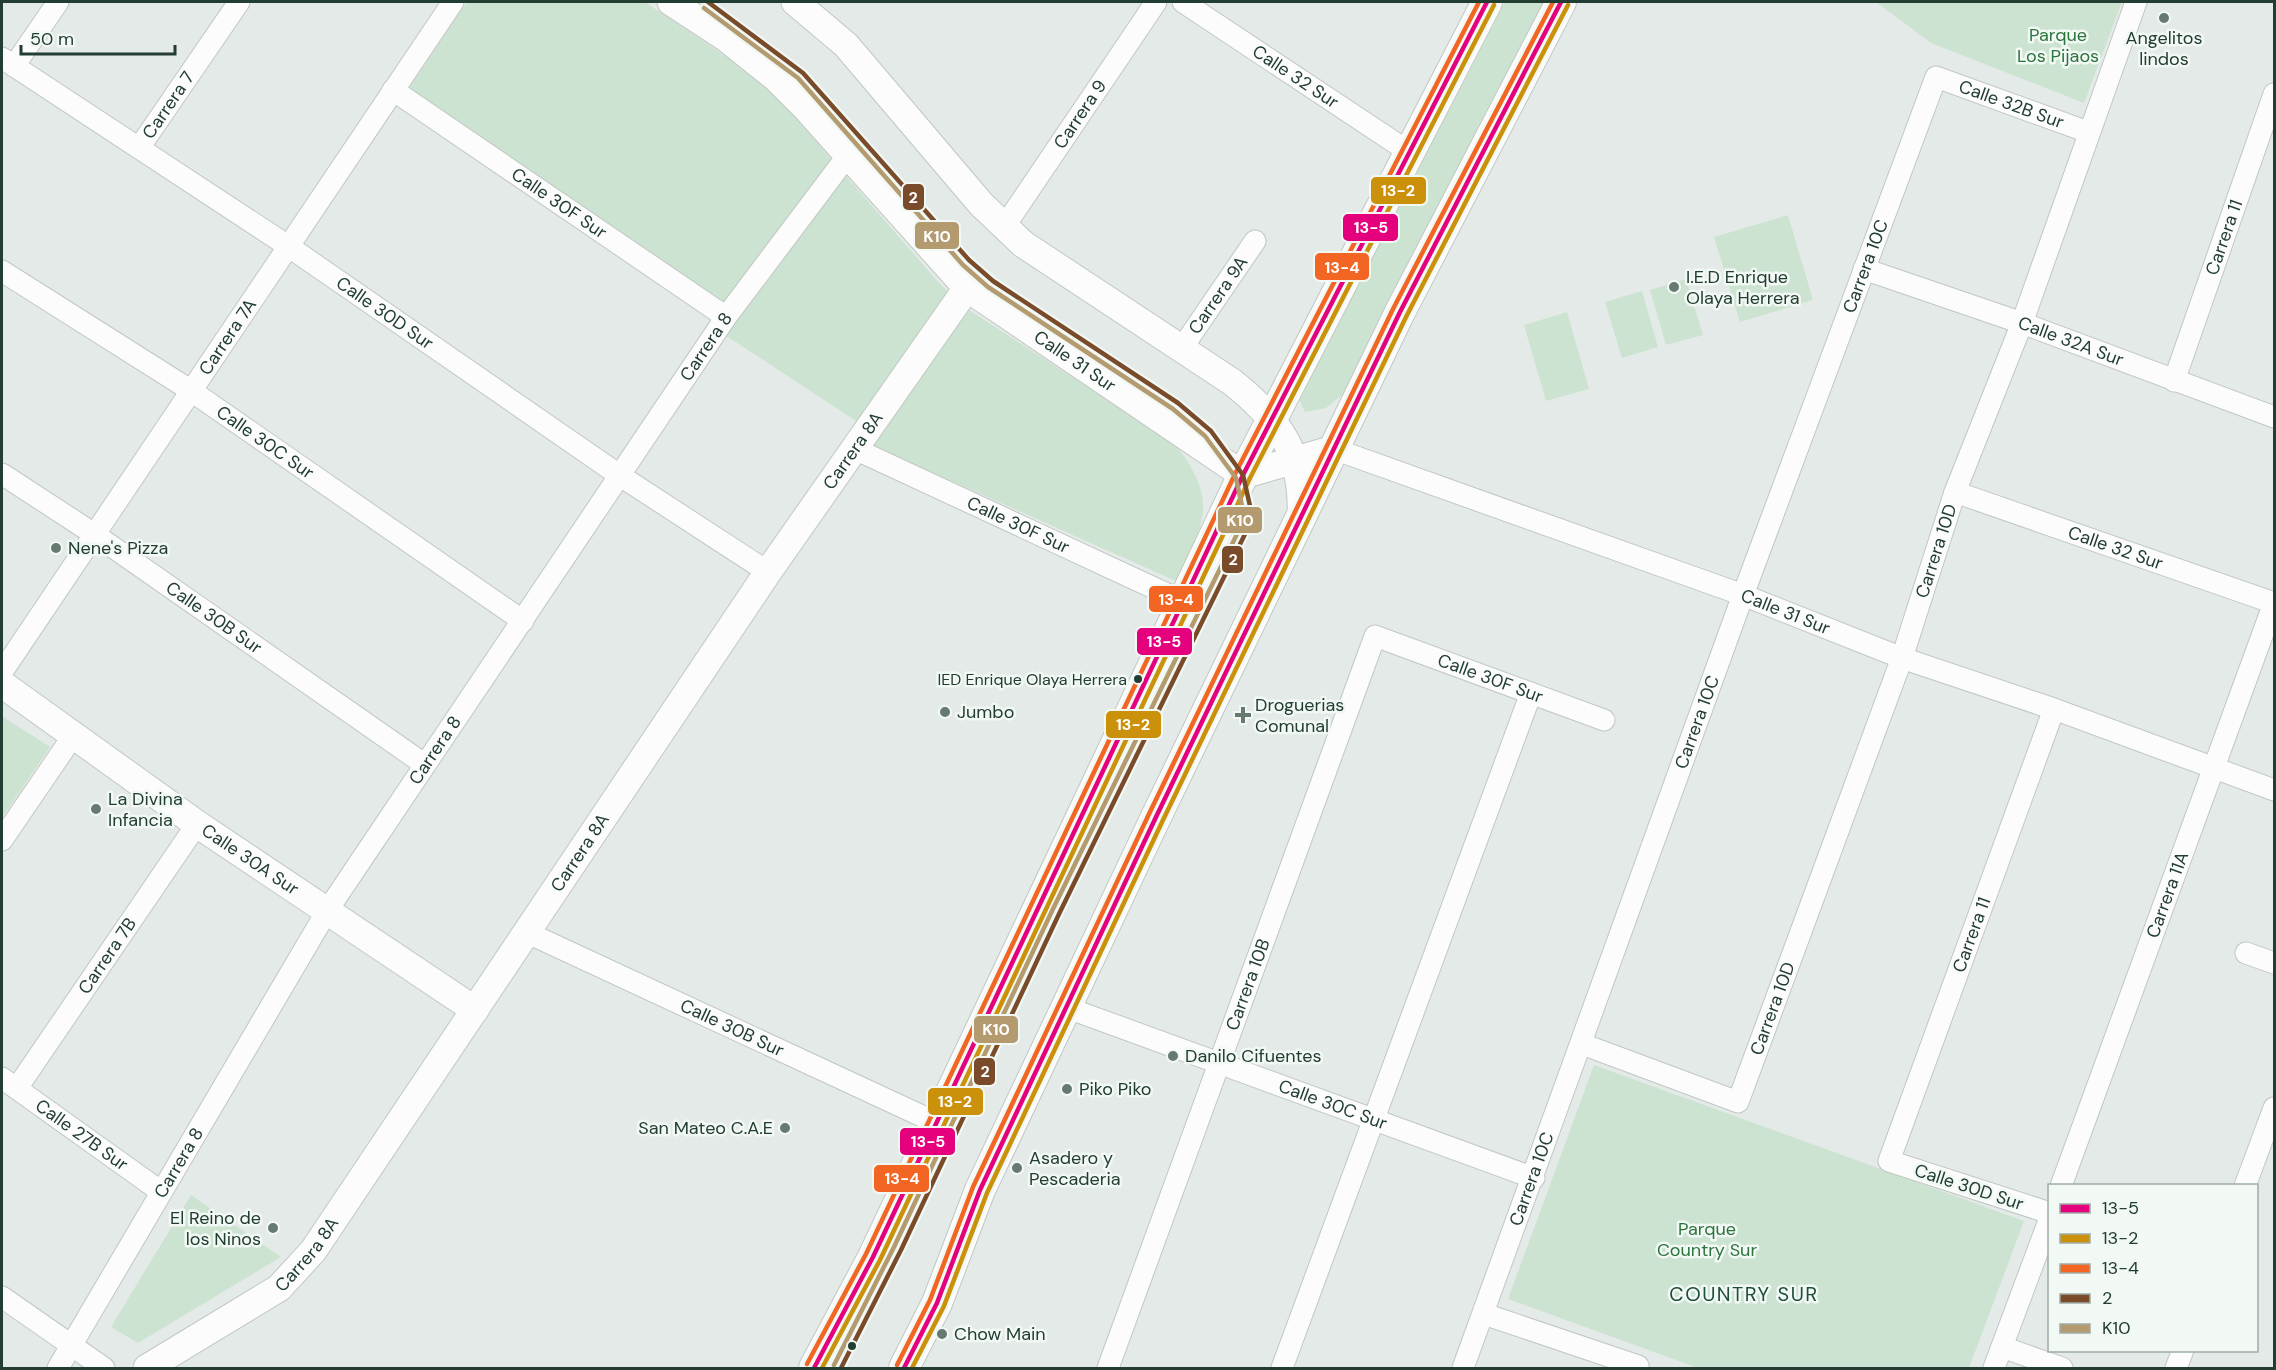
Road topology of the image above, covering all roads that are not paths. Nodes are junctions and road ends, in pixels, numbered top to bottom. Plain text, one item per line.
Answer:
1 (58, 2) edge
2 (239, 2) edge
3 (453, 2) edge
4 (671, 2) edge
5 (1156, 2) edge
6 (1183, 2) edge
7 (1487, 2) edge
8 (1561, 2) edge
9 (2136, 2) edge
10 (802, 3) edge
11 (8, 62) edge
12 (1936, 77) joint
13 (393, 90) junction
14 (2274, 94) edge
15 (2088, 132) junction
16 (139, 148) junction
17 (1409, 152) junction
18 (848, 155) junction
19 (1004, 227) junction
20 (1255, 241) dead end
21 (288, 246) junction
22 (1864, 269) junction
23 (2, 271) edge
24 (967, 288) junction
25 (726, 317) junction
26 (2022, 323) junction
27 (1182, 348) junction
28 (2174, 381) junction
29 (190, 390) junction
30 (2274, 417) edge
31 (1273, 418) junction
32 (1334, 448) junction
33 (855, 449) junction
34 (1295, 460) junction
35 (2, 474) edge
36 (1243, 475) junction
37 (619, 476) junction
38 (1955, 492) junction
39 (1301, 518) junction
40 (94, 534) junction
41 (768, 572) junction
42 (1743, 595) junction
43 (1182, 601) junction
44 (2274, 603) edge
45 (523, 621) junction
46 (1375, 636) joint
47 (1902, 658) junction
48 (2, 672) edge
49 (2, 684) edge
50 (1531, 693) junction
51 (2054, 710) junction
52 (1604, 720) dead end
53 (73, 736) junction
54 (424, 764) junction
55 (2215, 769) junction
56 (2274, 790) edge
57 (197, 824) junction
58 (2, 840) edge
59 (327, 911) junction
60 (528, 933) junction
61 (2246, 953) dead end
62 (2274, 963) edge
63 (1065, 1007) junction
64 (475, 1010) junction
65 (1582, 1044) junction
66 (1220, 1064) junction
67 (9, 1083) edge
68 (2274, 1108) edge
69 (1374, 1119) junction
70 (937, 1123) junction
71 (1889, 1161) joint
72 (1534, 1178) junction
73 (2061, 1184) edge
74 (2245, 1184) edge
75 (160, 1191) junction
76 (2048, 1216) edge
77 (2048, 1219) edge
78 (2, 1297) edge
79 (1484, 1314) junction
80 (70, 1344) junction
81 (2002, 1347) junction
82 (2182, 1352) edge
83 (163, 1365) edge
84 (1638, 1367) edge
85 (58, 1368) edge
86 (104, 1368) edge
87 (814, 1368) edge
88 (904, 1368) edge
89 (1108, 1368) edge
90 (1282, 1368) edge
91 (1463, 1368) edge
92 (1994, 1368) edge
93 (2062, 1368) edge
94 (2176, 1368) edge

1 - 11 street
2 - 16 street, Carrera 7
3 - 13 street, Carrera 7A
4 - 18 street, Calle 31 Sur
5 - 19 street, Carrera 9
6 - 17 street, Calle 32 Sur
7 - 17 main road
8 - 32 main road
9 - 15 street, Carrera 10D
10 - 19 street
11 - 16 street, Calle 30D Sur
12 - 15 street, Calle 32B Sur
12 - 22 street, Carrera 10C
13 - 21 street, Carrera 7A
13 - 25 street, Calle 30F Sur
14 - 28 street, Carrera 11
15 - 26 street, Carrera 10D
16 - 21 street, Calle 30D Sur
17 - 31 main road
18 - 24 street, Calle 31 Sur
18 - 25 street, Carrera 8
19 - 27 street
20 - 27 street, Carrera 9A
21 - 29 street, Carrera 7A
21 - 37 street, Calle 30D Sur
22 - 26 street, Calle 32A Sur
22 - 42 street, Carrera 10C
23 - 29 street, Calle 30C Sur
24 - 33 street, Carrera 8A
24 - 36 street, Calle 31 Sur
25 - 37 street, Carrera 8
26 - 28 street, Calle 32A Sur
26 - 38 street, Carrera 10D
27 - 31 street
28 - 30 street, Calle 32A Sur
29 - 40 street, Carrera 7A
29 - 45 street, Calle 30C Sur
31 - 34 street
31 - 36 main road
32 - 34 street
32 - 39 main road
32 - 42 street, Calle 31 Sur
33 - 41 street, Carrera 8A
33 - 43 street, Calle 30F Sur
34 - 36 street
34 - 39 street
35 - 40 street, Calle 30B Sur
36 - 43 main road
37 - 41 street, Calle 30D Sur
37 - 45 street, Carrera 8
38 - 44 street, Calle 32 Sur
38 - 47 street, Carrera 10D
39 - 63 main road
40 - 48 street, Carrera 7A
40 - 54 street, Calle 30B Sur
41 - 60 street, Carrera 8A
42 - 47 street, Calle 31 Sur
42 - 65 street, Carrera 10C
43 - 70 main road
44 - 55 street, Carrera 11A
45 - 54 street, Carrera 8
46 - 50 street, Calle 30F Sur
46 - 66 street, Carrera 10B
47 - 51 street, Calle 31 Sur
47 - 65 street, Carrera 10D
49 - 53 street, Calle 30A Sur
50 - 52 street, Calle 30F Sur
50 - 69 street
51 - 55 street, Calle 31 Sur
51 - 71 street, Carrera 11
53 - 57 street, Calle 30A Sur
53 - 58 street
54 - 59 street, Carrera 8
55 - 56 street, Calle 31 Sur
55 - 73 street, Carrera 11A
57 - 59 street, Calle 30A Sur
57 - 67 street, Carrera 7B
59 - 64 street, Calle 30A Sur
59 - 75 street, Carrera 8
60 - 64 street, Carrera 8A
60 - 70 street, Calle 30B Sur
61 - 62 street
63 - 66 street, Calle 30C Sur
63 - 88 main road
64 - 83 street, Carrera 8A
65 - 72 street, Carrera 10C
66 - 69 street, Calle 30C Sur
66 - 89 street, Carrera 10B
67 - 75 street, Calle 27B Sur
68 - 74 street
69 - 72 street, Calle 30C Sur
69 - 90 street
70 - 87 main road
71 - 76 street, Calle 30D Sur
72 - 79 street, Carrera 10C
75 - 80 street, Carrera 8
77 - 81 street
78 - 80 street
79 - 84 street
79 - 91 street, Carrera 10C
80 - 85 street, Carrera 8
80 - 86 street
81 - 92 street
81 - 93 street
82 - 94 street

